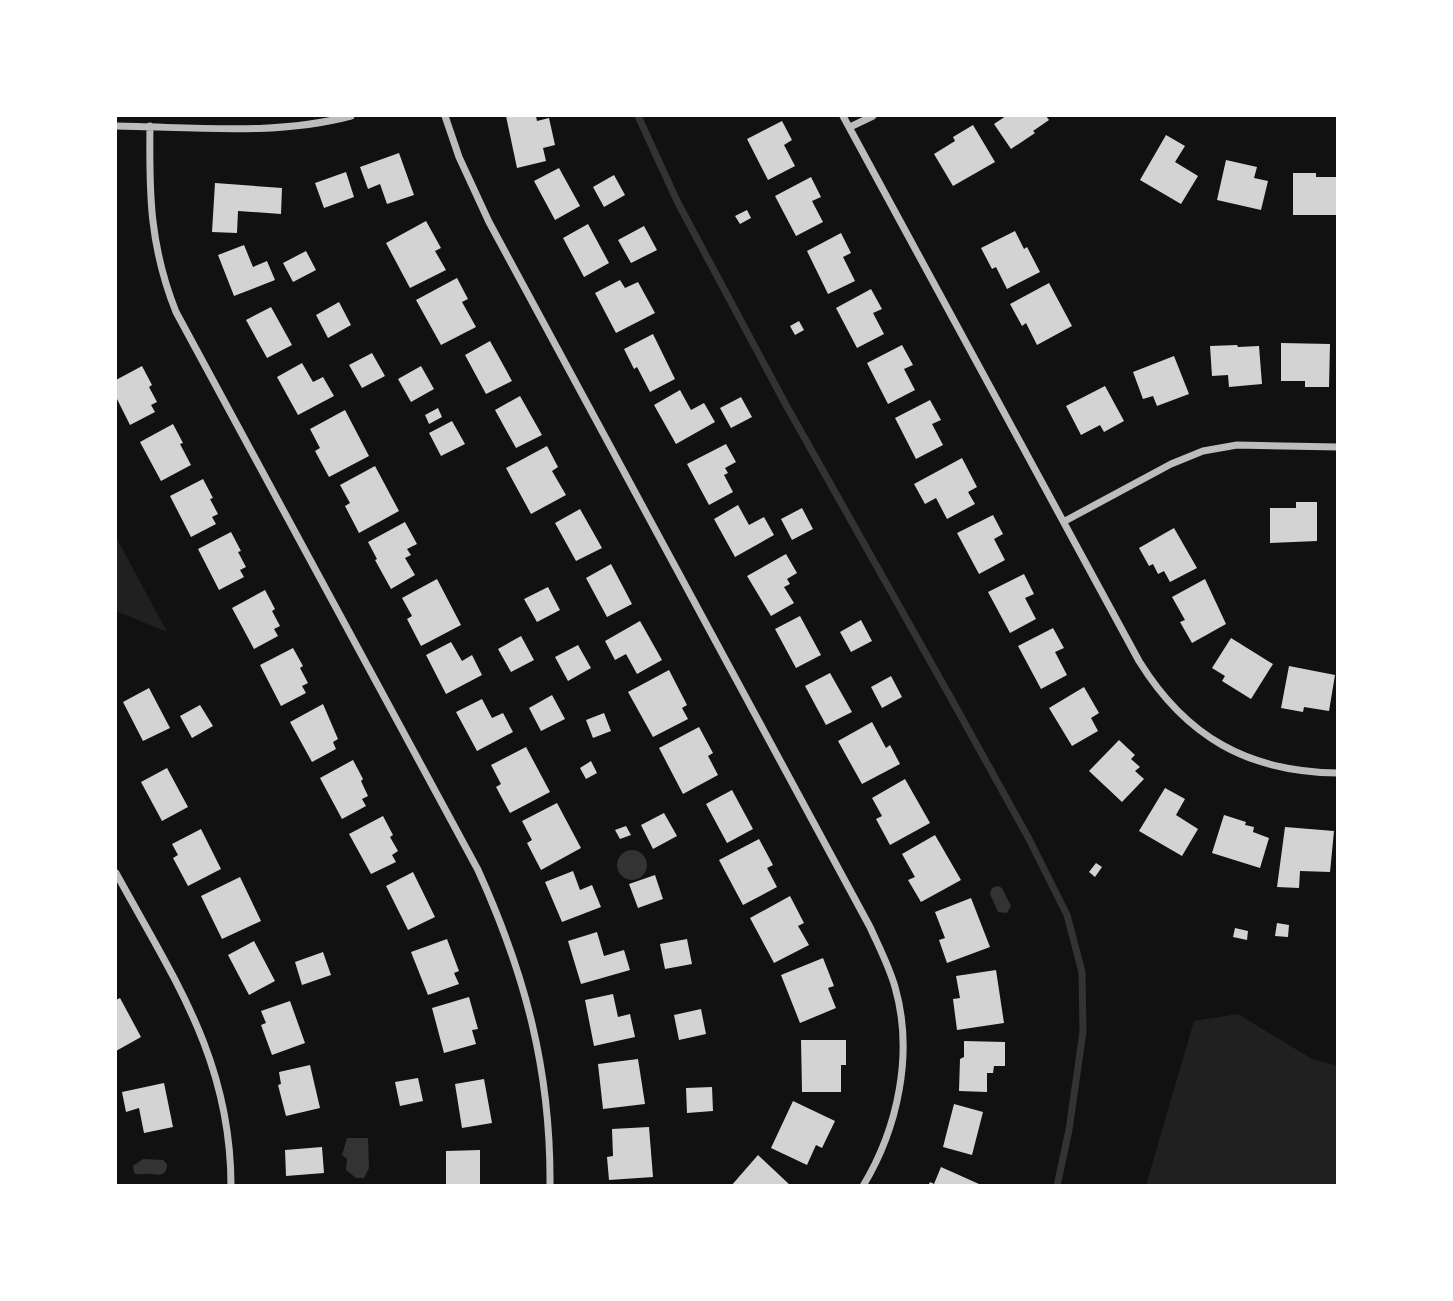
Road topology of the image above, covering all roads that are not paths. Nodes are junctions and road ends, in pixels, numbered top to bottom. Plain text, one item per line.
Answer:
1 (351, 116) edge
2 (446, 116) edge
3 (843, 116) edge
4 (873, 116) edge
5 (116, 126) edge
6 (150, 126) junction
7 (850, 127) junction
8 (1338, 447) edge
9 (1065, 521) junction
10 (1338, 773) edge
11 (116, 873) edge
12 (231, 1185) edge
13 (550, 1185) edge
14 (863, 1185) edge

1 - 6 street
2 - 14 street
3 - 7 street
4 - 7 street
5 - 6 street
6 - 13 street
7 - 9 street
8 - 9 street
9 - 10 street
11 - 12 street

